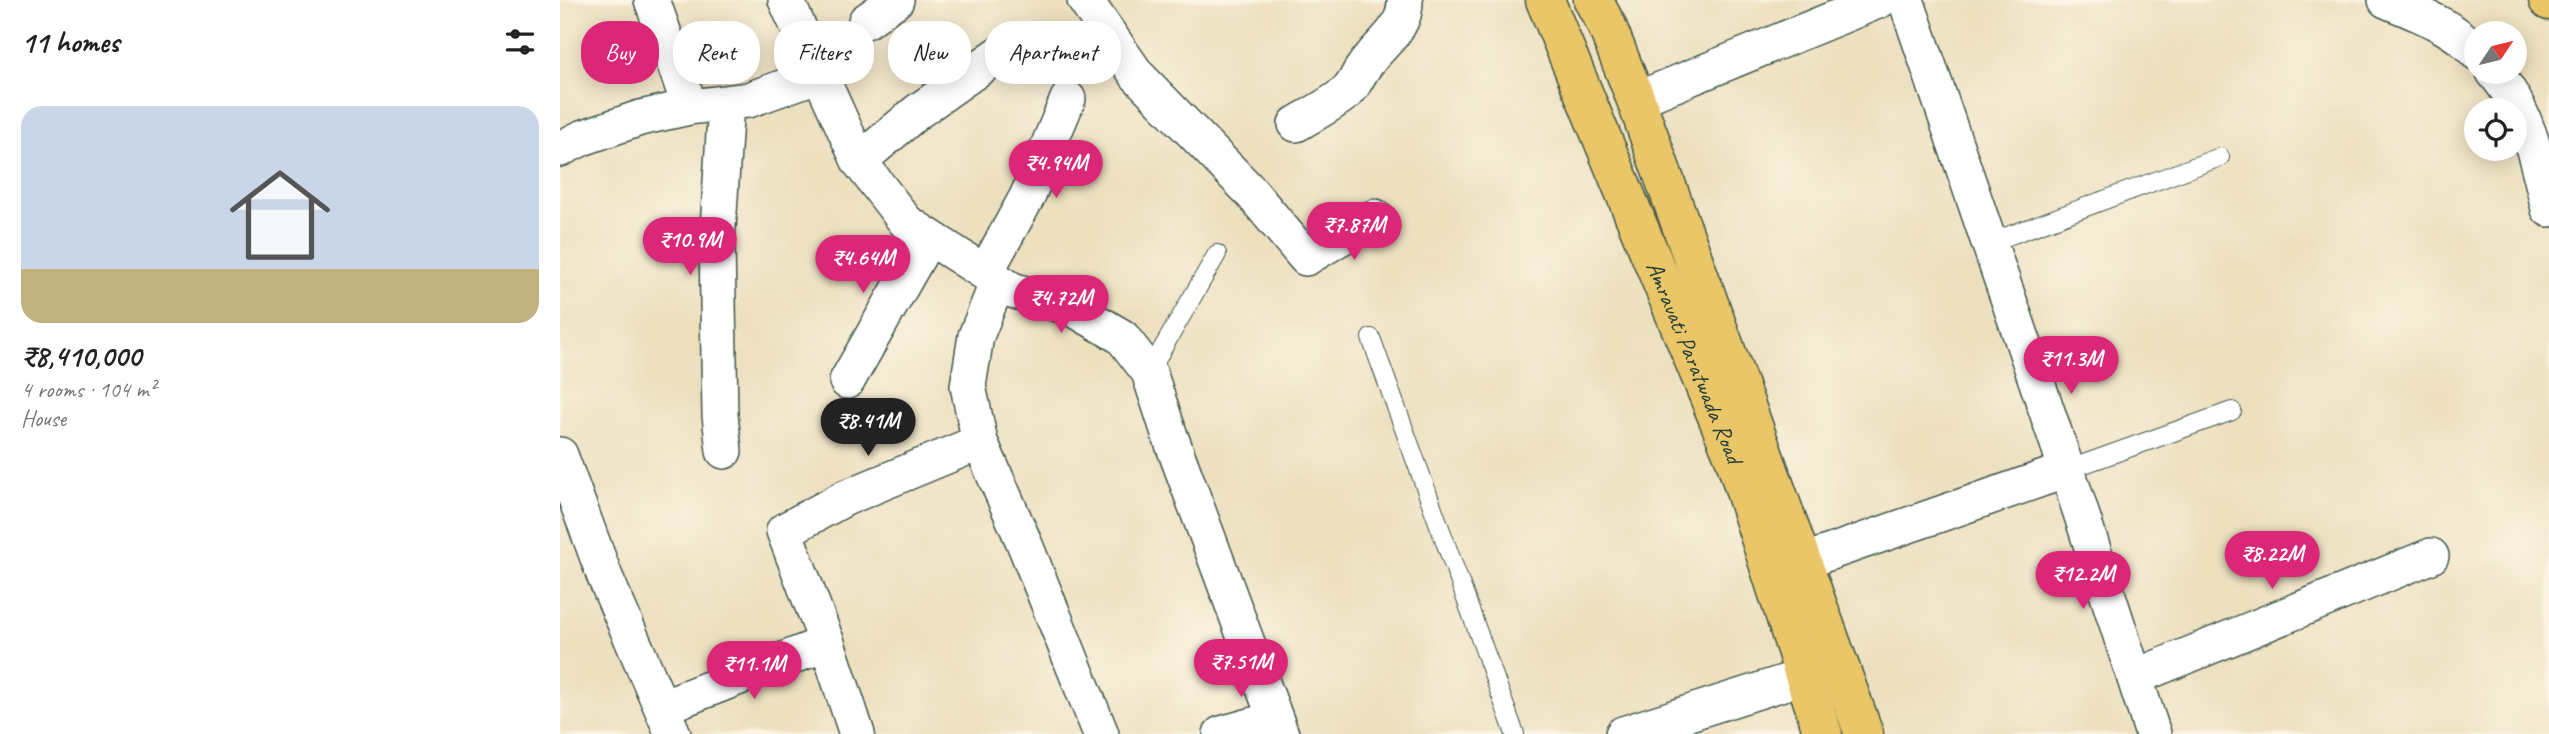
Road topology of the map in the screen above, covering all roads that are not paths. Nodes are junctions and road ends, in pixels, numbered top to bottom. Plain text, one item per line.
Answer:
1 (652, 0) edge
2 (786, 0) edge
3 (896, 0) edge
4 (1085, 0) edge
5 (1405, 0) edge
6 (1545, 0) edge
7 (1593, 0) edge
8 (1880, 0) edge
9 (1906, 0) edge
10 (2386, 0) edge
11 (796, 21) edge
12 (866, 21) dead end
13 (2464, 43) edge
14 (985, 65) edge
15 (792, 84) edge
16 (824, 84) edge
17 (2501, 84) edge
18 (1068, 99) dead end
19 (1636, 100) junction
20 (726, 103) junction
21 (690, 107) junction
22 (1296, 124) dead end
23 (562, 141) edge
24 (2220, 157) dead end
25 (859, 161) junction
26 (2549, 209) edge
27 (1375, 217) dead end
28 (929, 237) junction
29 (1989, 243) junction
30 (1217, 254) dead end
31 (992, 277) junction
32 (1371, 338) dead end
33 (1149, 372) junction
34 (847, 382) dead end
35 (2232, 411) dead end
36 (980, 442) junction
37 (724, 451) dead end
38 (560, 455) edge
39 (2067, 470) junction
40 (2431, 556) dead end
41 (1786, 566) junction
42 (827, 643) junction
43 (1822, 671) junction
44 (2135, 677) junction
45 (668, 720) edge
46 (1278, 726) edge
47 (857, 734) edge
48 (1101, 734) edge
49 (1221, 734) edge
50 (1515, 734) edge
51 (1622, 734) edge
52 (1823, 734) edge
53 (1864, 734) edge
54 (2153, 734) edge

1 - 21 street
2 - 11 street
3 - 12 street
4 - 27 street
5 - 22 street
6 - 41 main road, Amravati Paratwada Road
7 - 19 main road, Amravati Paratwada Road
8 - 19 street
9 - 29 street
10 - 13 street
14 - 25 street
15 - 20 street
16 - 25 street
17 - 26 street
18 - 31 street
19 - 41 main road, Amravati Paratwada Road
20 - 21 street
20 - 37 street
21 - 23 street
24 - 29 lane
25 - 28 street
28 - 31 street
28 - 34 street
29 - 39 street
30 - 33 lane
31 - 33 street
31 - 36 street
32 - 50 lane
33 - 46 street
35 - 39 lane
36 - 42 street
36 - 48 street
38 - 45 street
39 - 41 street
39 - 44 street
40 - 44 street
41 - 43 main road, Amravati Paratwada Road
42 - 45 street
42 - 47 street
43 - 51 street
43 - 52 main road, Amravati Paratwada Road
43 - 53 main road, Amravati Paratwada Road
44 - 54 street
46 - 49 street

